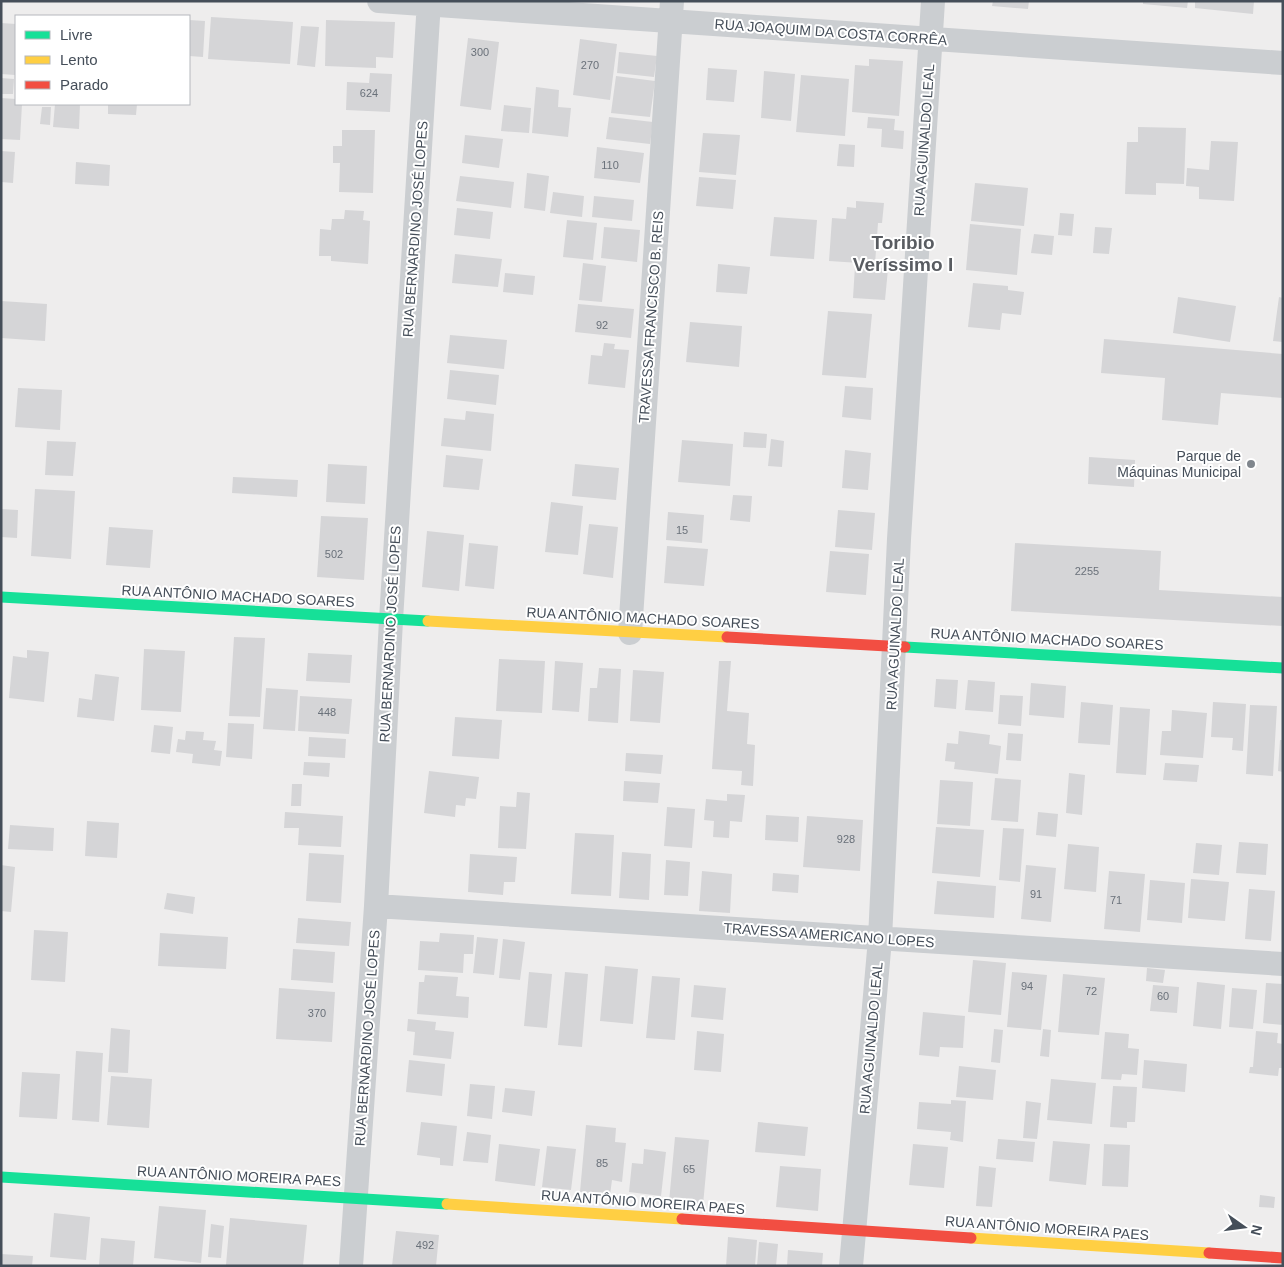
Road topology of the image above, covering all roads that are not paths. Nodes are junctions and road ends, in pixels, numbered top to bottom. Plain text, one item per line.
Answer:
1 (379, 1) edge
2 (933, 1) edge
3 (429, 3) edge
4 (672, 11) edge
5 (931, 39) junction
6 (1283, 63) edge
7 (1, 597) edge
8 (391, 620) junction
9 (630, 633) junction
10 (895, 646) junction
11 (1283, 668) edge
12 (376, 906) junction
13 (880, 939) junction
14 (1283, 964) edge
15 (1, 1177) edge
16 (357, 1198) junction
17 (853, 1231) junction
18 (1283, 1258) edge
19 (351, 1266) edge
20 (851, 1266) edge

1 - 3 street, RUA JOAQUIM DA COSTA CORRÊA
2 - 5 street, RUA AGUINALDO LEAL
3 - 4 street, RUA JOAQUIM DA COSTA CORRÊA
3 - 8 street, RUA BERNARDINO JOSÉ LOPES
4 - 5 street, RUA JOAQUIM DA COSTA CORRÊA
4 - 9 street, TRAVESSA FRANCISCO B. REIS
5 - 6 street, RUA JOAQUIM DA COSTA CORRÊA
5 - 10 street, RUA AGUINALDO LEAL
7 - 8 street, RUA ANTÔNIO MACHADO SOARES
8 - 9 street, RUA ANTÔNIO MACHADO SOARES
8 - 12 street, RUA BERNARDINO JOSÉ LOPES
9 - 10 street, RUA ANTÔNIO MACHADO SOARES
10 - 11 street, RUA ANTÔNIO MACHADO SOARES
10 - 13 street, RUA AGUINALDO LEAL
12 - 13 street, TRAVESSA AMERICANO LOPES
12 - 16 street, RUA BERNARDINO JOSÉ LOPES
13 - 14 street, TRAVESSA AMERICANO LOPES
13 - 17 street, RUA AGUINALDO LEAL
15 - 16 street, RUA ANTÔNIO MOREIRA PAES
16 - 17 street, RUA ANTÔNIO MOREIRA PAES
16 - 19 street, RUA BERNARDINO JOSÉ LOPES
17 - 18 street, RUA ANTÔNIO MOREIRA PAES
17 - 20 street, RUA AGUINALDO LEAL

